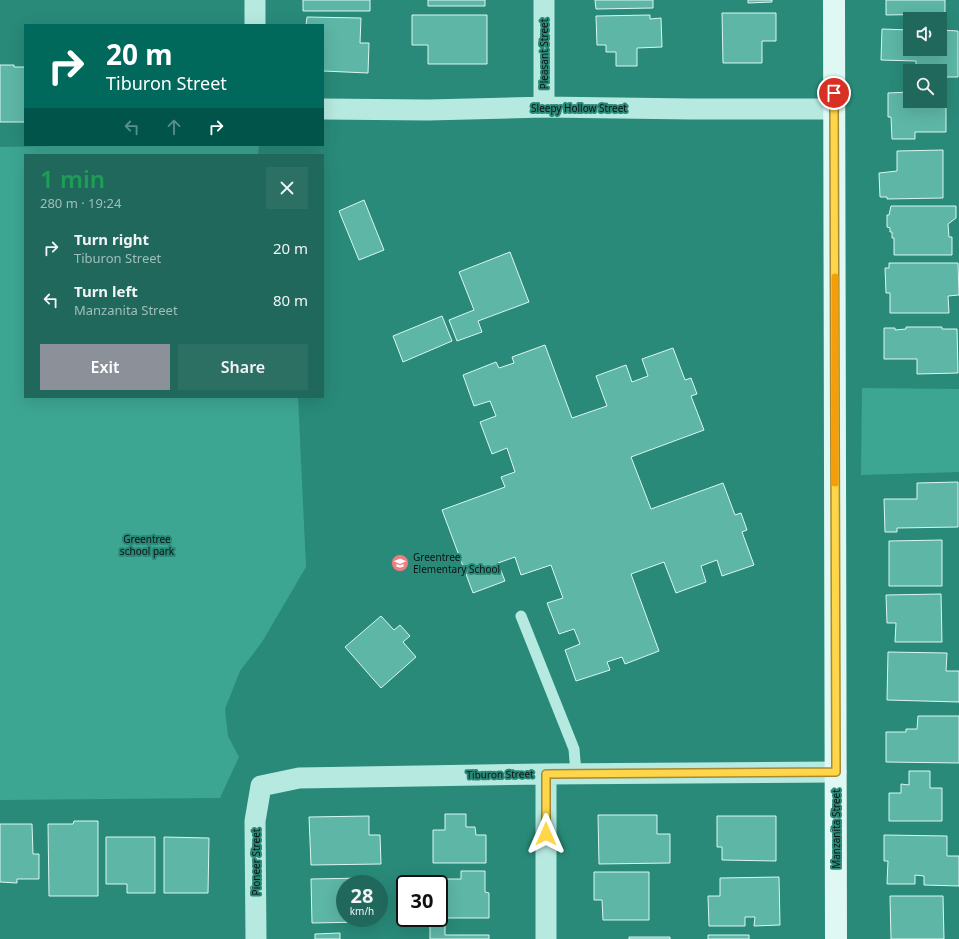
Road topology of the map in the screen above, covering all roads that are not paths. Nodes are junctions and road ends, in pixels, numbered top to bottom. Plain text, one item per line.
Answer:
1 (255, 0) edge
2 (544, 0) edge
3 (834, 0) edge
4 (256, 24) edge
5 (544, 107) junction
6 (324, 109) edge
7 (834, 109) junction
8 (521, 616) dead end
9 (836, 772) junction
10 (546, 774) junction
11 (576, 774) junction
12 (261, 786) joint
13 (256, 939) edge
14 (546, 939) edge
15 (836, 939) edge

1 - 4 street
2 - 5 street, Pleasant Street
3 - 7 street, Manzanita Street
5 - 6 street, Sleepy Hollow Street
5 - 7 street, Sleepy Hollow Street
7 - 9 street, Manzanita Street
8 - 11 lane
9 - 11 street, Tiburon Street
9 - 15 street, Manzanita Street
10 - 11 street, Tiburon Street
10 - 12 street, Tiburon Street
10 - 14 street
12 - 13 street, Pioneer Street

